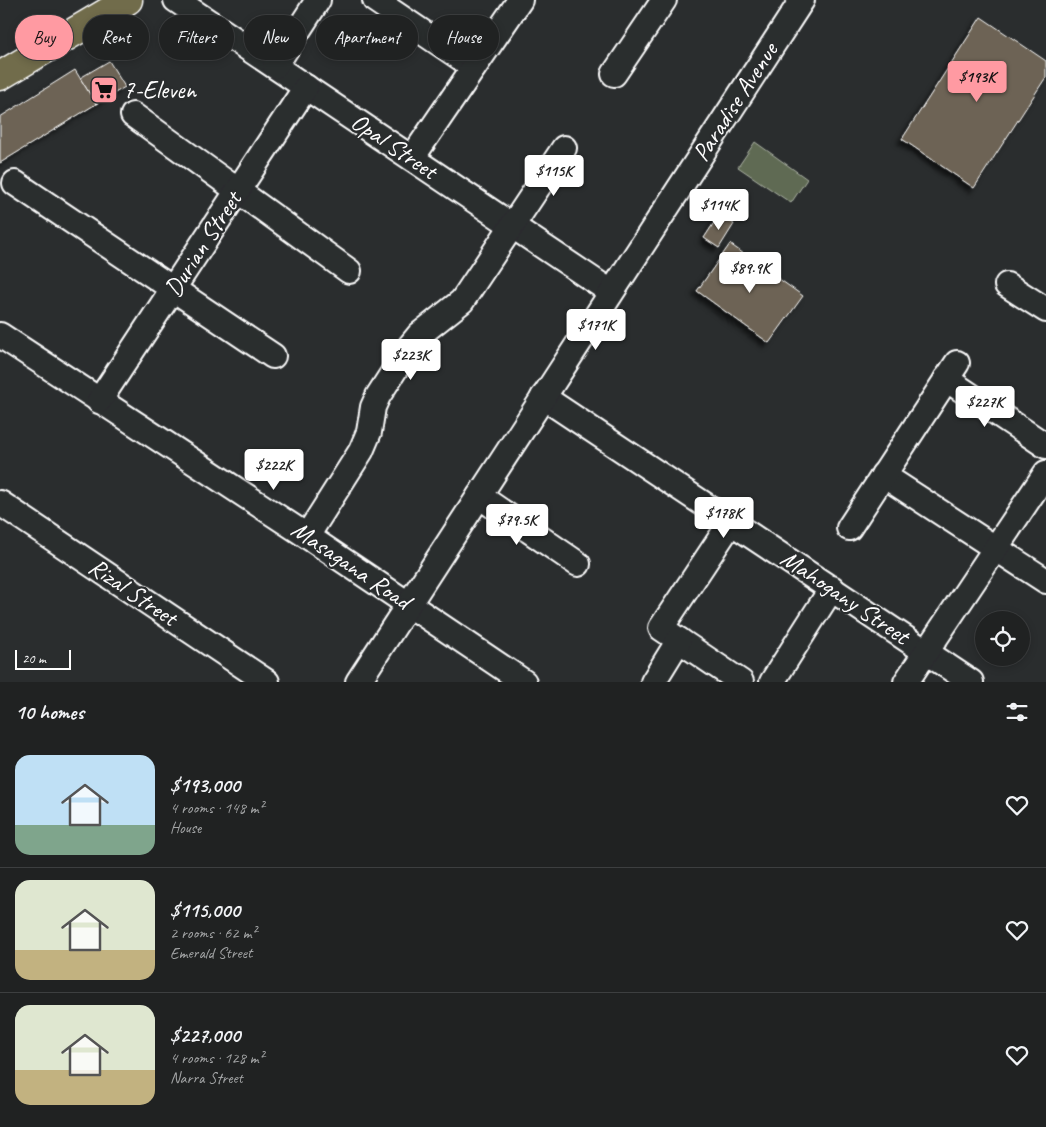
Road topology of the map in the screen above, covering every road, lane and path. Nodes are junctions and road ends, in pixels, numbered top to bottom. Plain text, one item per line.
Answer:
1 (128, 0) edge
2 (176, 0) edge
3 (318, 0) edge
4 (375, 0) edge
5 (520, 0) edge
6 (664, 0) edge
7 (794, 3) edge
8 (275, 66) junction
9 (474, 68) junction
10 (614, 74) dead end
11 (0, 76) edge
12 (306, 87) junction
13 (133, 115) dead end
14 (564, 148) dead end
15 (412, 158) junction
16 (15, 183) dead end
17 (238, 191) junction
18 (512, 225) junction
19 (349, 271) dead end
20 (1007, 285) dead end
21 (173, 289) junction
22 (611, 292) junction
23 (1046, 310) edge
24 (0, 335) edge
25 (273, 356) dead end
26 (543, 397) junction
27 (99, 401) junction
28 (1046, 446) edge
29 (1046, 473) edge
30 (883, 475) junction
31 (478, 496) junction
32 (0, 503) edge
33 (732, 521) junction
34 (849, 528) dead end
35 (307, 536) junction
36 (996, 548) junction
37 (578, 564) dead end
38 (1046, 581) edge
39 (832, 588) junction
40 (409, 604) junction
41 (670, 634) junction
42 (926, 652) junction
43 (519, 681) edge
44 (267, 682) edge
45 (358, 682) edge
46 (653, 682) edge
47 (741, 682) edge
48 (772, 682) edge
49 (906, 682) edge
50 (971, 682) edge

1 - 11 main road
2 - 8 street, Opal Street
3 - 8 street
4 - 9 street
5 - 9 street
6 - 10 street
7 - 22 street, Paradise Avenue
8 - 12 street, Opal Street
9 - 15 street
12 - 15 street, Opal Street
12 - 17 street, Durian Street
13 - 17 street
14 - 18 street
15 - 18 street, Opal Street
16 - 21 street
17 - 19 street
17 - 21 street, Durian Street
18 - 22 street, Opal Street
18 - 35 street
20 - 23 street
21 - 25 street
21 - 27 street, Durian Street
22 - 26 street, Paradise Avenue
24 - 27 street, Masagana Road
26 - 31 street, Paradise Avenue
26 - 33 street, Mahogany Street
27 - 35 street, Masagana Road
28 - 30 street
29 - 36 street
30 - 34 street
30 - 36 street
31 - 37 street
31 - 40 street, Paradise Avenue
32 - 44 street, Rizal Street
33 - 39 street, Mahogany Street
33 - 41 street
35 - 40 street, Masagana Road
36 - 38 street
36 - 42 street
39 - 42 street, Mahogany Street
39 - 48 street
40 - 43 street, Masagana Road
40 - 45 street, Paradise Avenue
41 - 46 street
41 - 47 street
42 - 49 street
42 - 50 street, Mahogany Street

